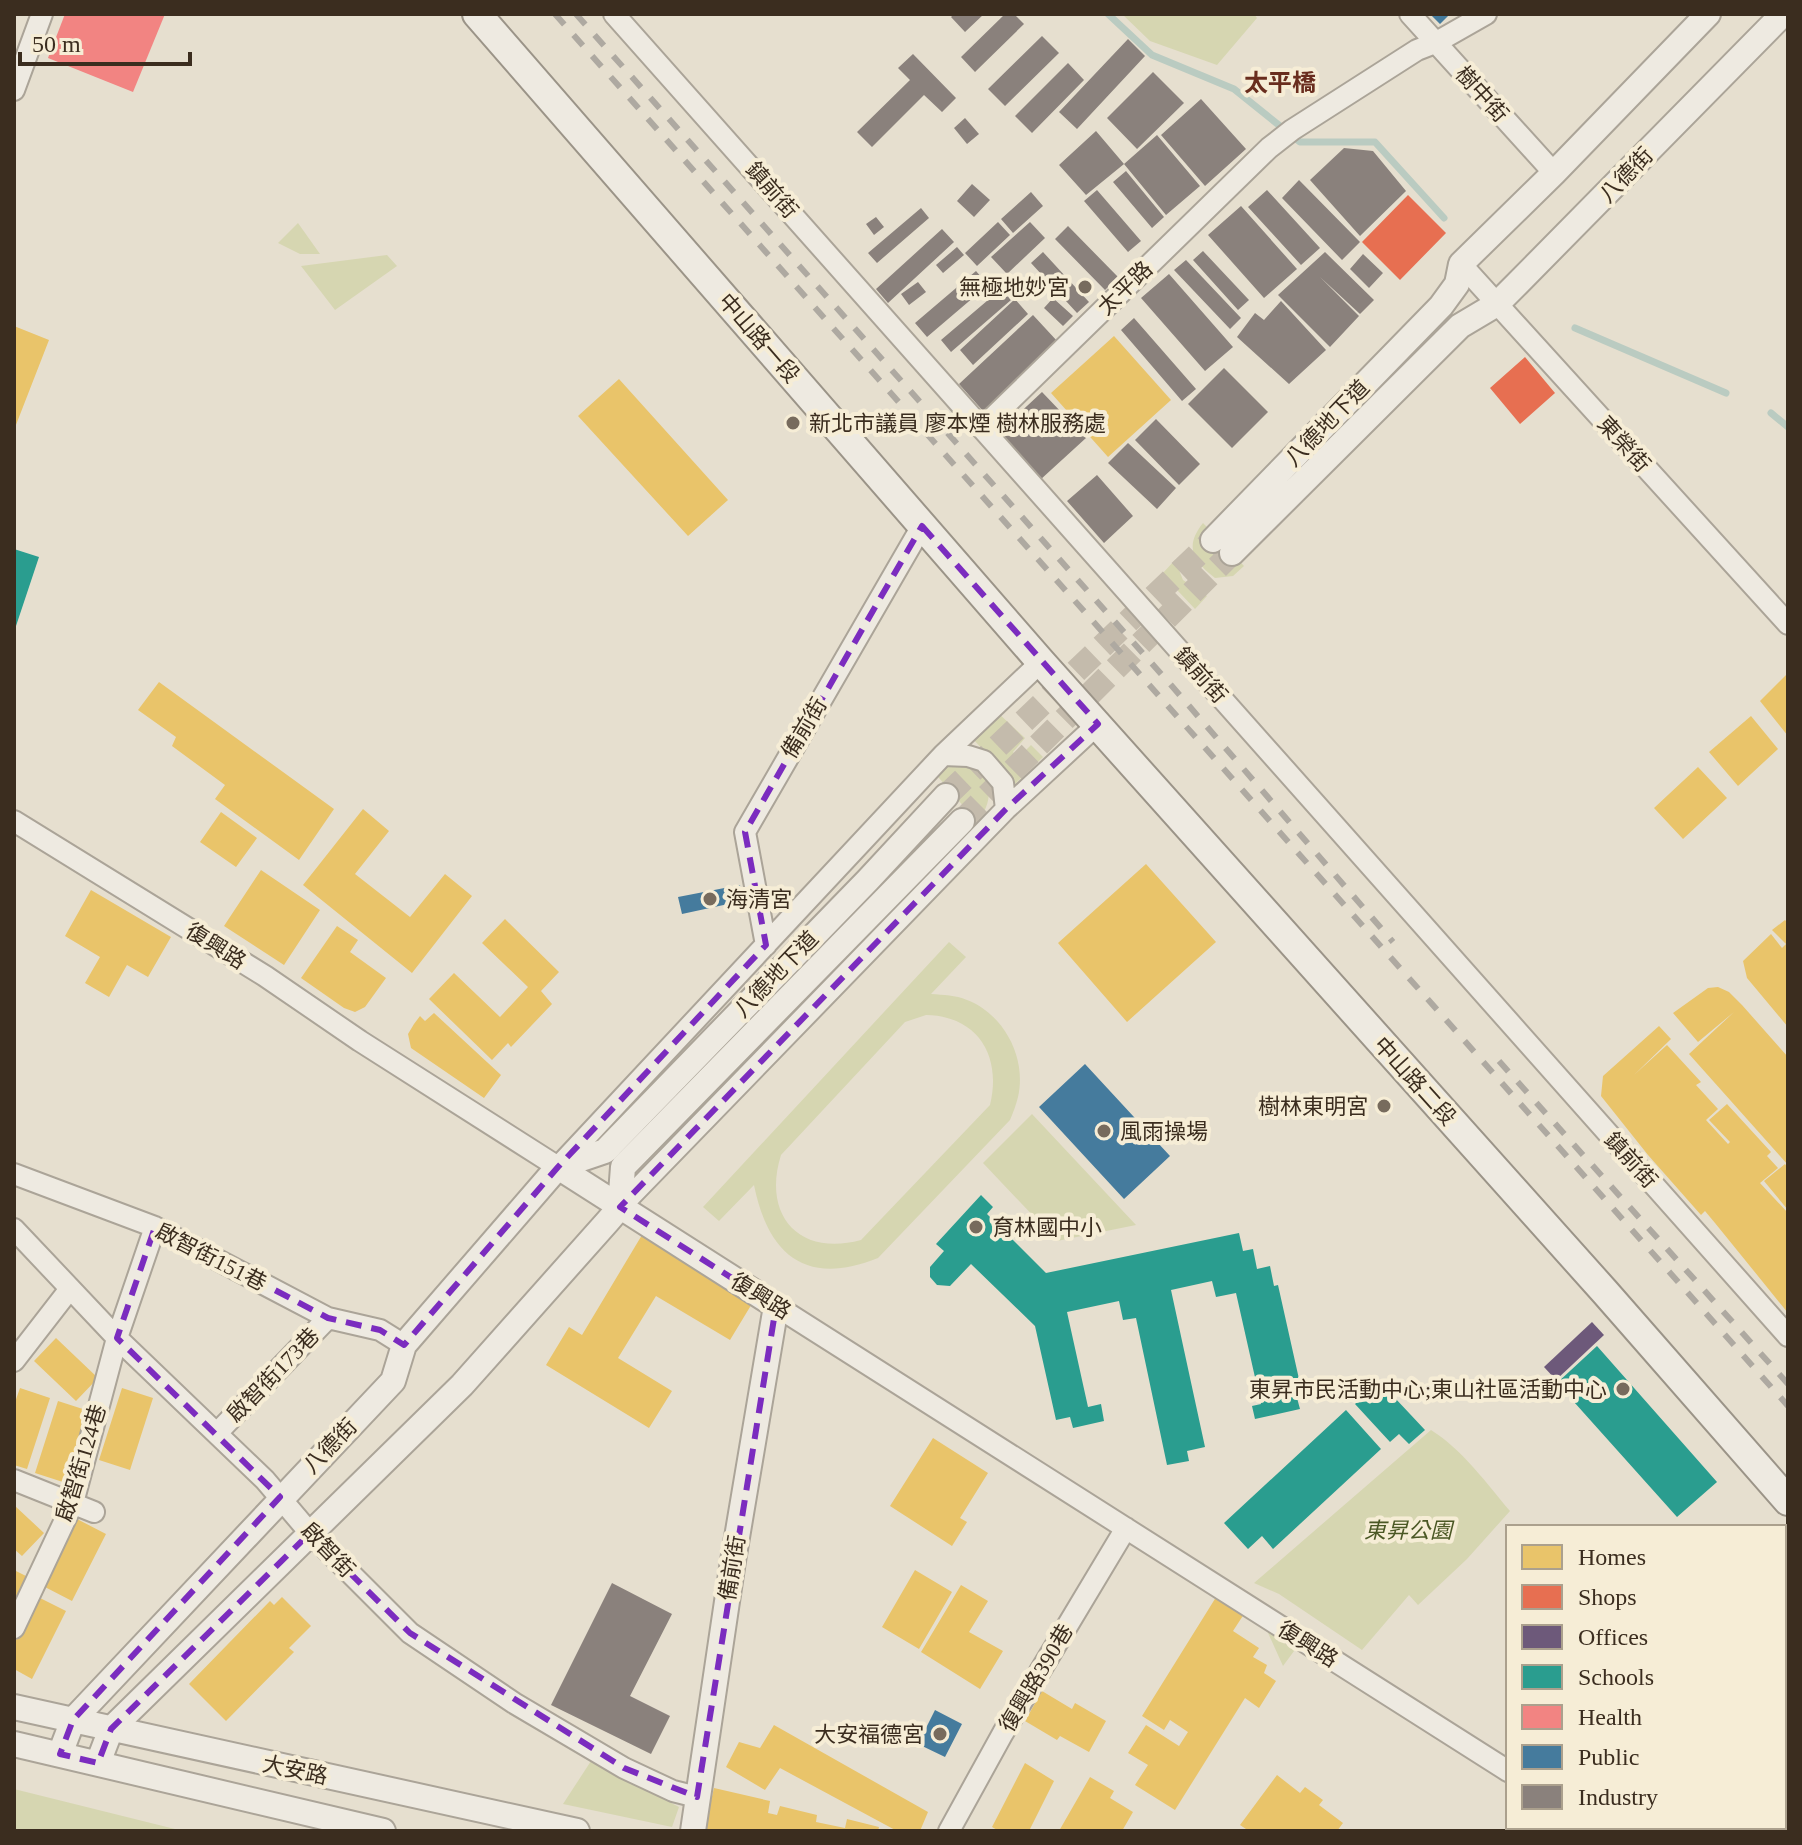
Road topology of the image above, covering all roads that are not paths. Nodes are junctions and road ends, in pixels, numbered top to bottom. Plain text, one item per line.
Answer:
1 (42, 14) edge
2 (477, 14) edge
3 (614, 14) edge
4 (1410, 14) edge
5 (1486, 14) edge
6 (1708, 14) edge
7 (1783, 14) edge
8 (1435, 43) junction
9 (14, 90) edge
10 (1554, 173) junction
11 (1461, 264) junction
12 (1497, 304) junction
13 (1460, 326) joint
14 (982, 428) junction
15 (922, 526) junction
16 (1788, 624) edge
17 (1041, 662) junction
18 (1098, 724) junction
19 (943, 755) junction
20 (946, 796) tunnel mouth
21 (1006, 809) junction
22 (14, 821) edge
23 (962, 821) tunnel mouth
24 (766, 945) junction
25 (614, 1159) junction
26 (558, 1167) junction
27 (14, 1174) edge
28 (620, 1207) junction
29 (155, 1227) junction
30 (14, 1229) edge
31 (69, 1290) junction
32 (776, 1306) junction
33 (328, 1318) junction
34 (1788, 1336) edge
35 (117, 1338) junction
36 (404, 1345) junction
37 (14, 1361) edge
38 (218, 1432) junction
39 (14, 1480) edge
40 (280, 1497) junction
41 (1788, 1501) edge
42 (73, 1503) junction
43 (94, 1512) dead end
44 (1126, 1528) junction
45 (310, 1533) junction
46 (14, 1628) edge
47 (14, 1707) edge
48 (73, 1720) junction
49 (111, 1729) junction
50 (14, 1744) edge
51 (60, 1754) junction
52 (98, 1763) junction
53 (1506, 1770) edge
54 (697, 1797) junction
55 (383, 1831) edge
56 (577, 1831) edge
57 (693, 1831) edge
58 (949, 1831) edge

1 - 9 street
2 - 15 main road, 中山路一段
3 - 14 street, 鎮前街
4 - 8 street, 樹中街
5 - 8 street
6 - 10 street
7 - 12 street, 八德街
8 - 10 street, 樹中街
8 - 14 street, 太平路
10 - 11 street
11 - 12 street, 東榮街
11 - 13 street, 八德地下道
12 - 13 street, 八德街
12 - 16 street, 東榮街
14 - 34 street, 鎮前街
15 - 17 main road, 中山路一段
15 - 24 street, 備前街
17 - 18 main road, 中山路二段
17 - 19 street
18 - 21 street
18 - 41 main road, 中山路二段
19 - 21 street
19 - 24 street
20 - 25 street, 八德地下道
21 - 28 street
22 - 26 street, 復興路
23 - 25 street, 八德地下道
24 - 26 street
25 - 26 street
25 - 28 street
26 - 28 street, 復興路
26 - 36 street, 八德街
27 - 29 street, 啟智街151巷
28 - 32 street, 復興路
28 - 45 street
29 - 33 street, 啟智街151巷
29 - 35 street, 啟智街124巷
30 - 31 street, 啟智街
31 - 35 street, 啟智街
31 - 37 street
32 - 44 street, 復興路
32 - 54 street, 備前街
33 - 36 street, 啟智街151巷
33 - 38 street, 啟智街173巷
35 - 38 street, 啟智街
35 - 42 street, 啟智街124巷
36 - 40 street, 八德街
38 - 40 street, 啟智街
39 - 42 street
40 - 45 street, 啟智街
40 - 48 street, 八德街
42 - 43 street
42 - 46 street, 啟智街124巷
44 - 53 street, 復興路
44 - 58 street, 復興路390巷
45 - 49 street
45 - 54 street, 啟智街
47 - 48 street, 大安路
48 - 49 street, 大安路
48 - 51 street, 八德街
49 - 52 street
49 - 56 street, 大安路
50 - 51 street, 大安路
51 - 52 street, 大安路
52 - 55 street, 大安路
54 - 57 street, 備前街

